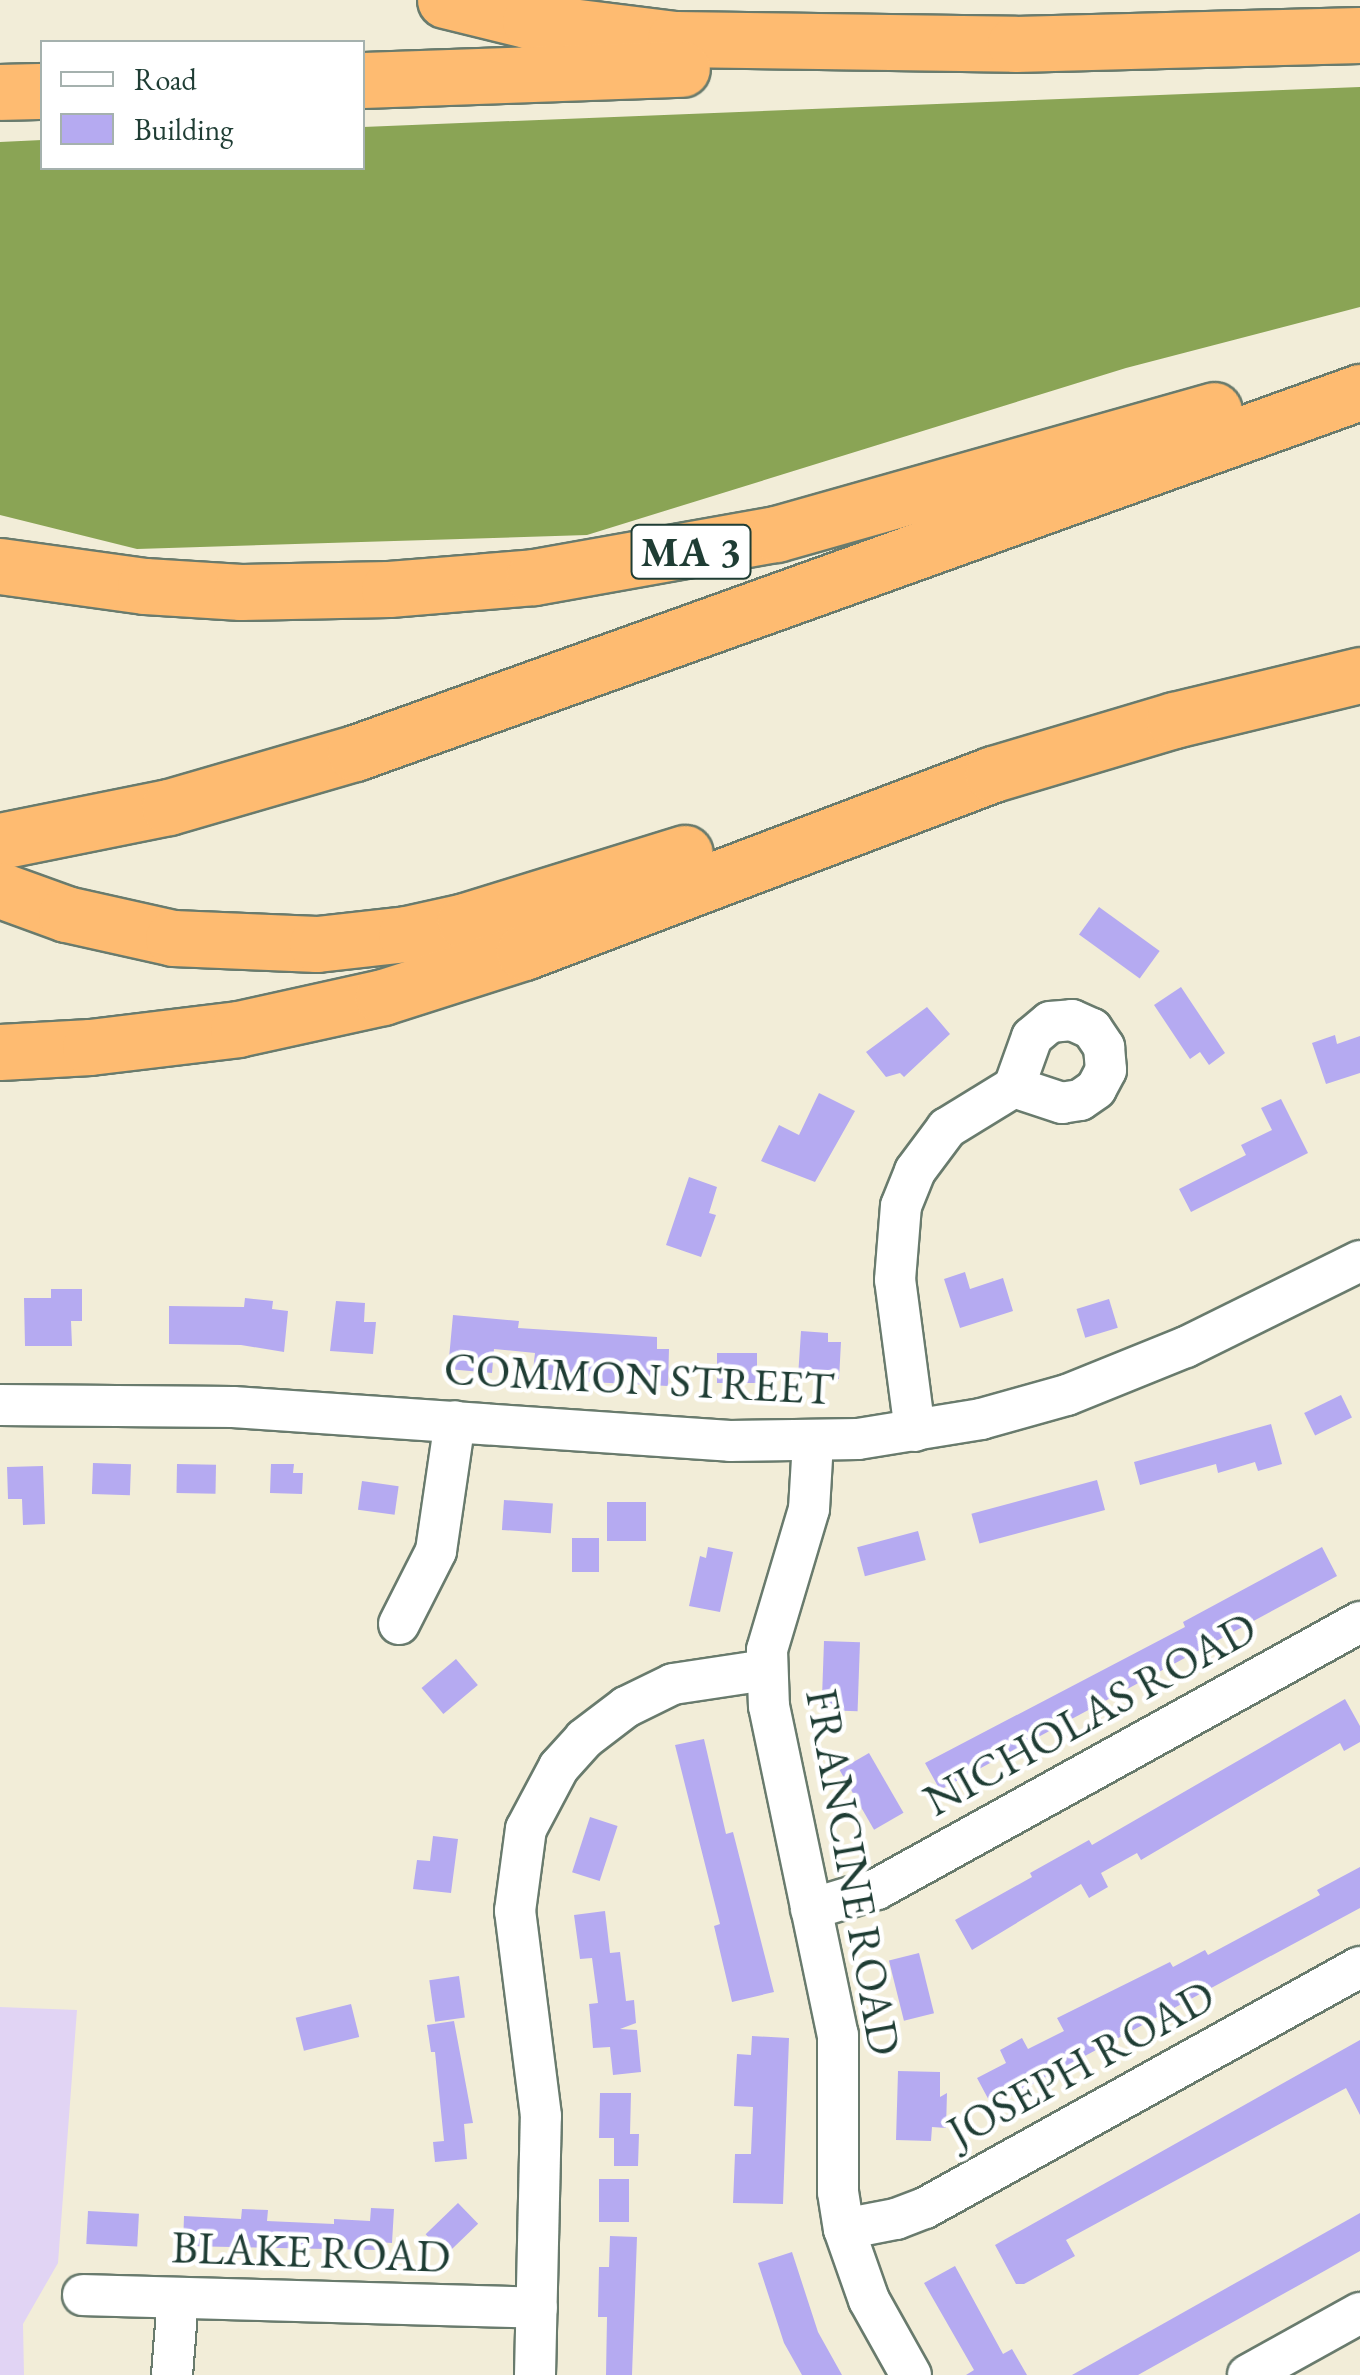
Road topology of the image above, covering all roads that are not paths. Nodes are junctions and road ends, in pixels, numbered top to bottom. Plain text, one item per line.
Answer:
1 (445, 0) edge
2 (1360, 35) edge
3 (868, 44) junction
4 (365, 80) edge
5 (40, 91) edge
6 (0, 92) edge
7 (1360, 367) edge
8 (1360, 392) edge
9 (0, 566) edge
10 (1360, 675) edge
11 (1036, 760) junction
12 (0, 841) edge
13 (21, 898) edge
14 (0, 1052) edge
15 (1014, 1087) dead end
16 (1360, 1261) edge
17 (0, 1405) edge
18 (456, 1421) junction
19 (915, 1431) junction
20 (812, 1442) junction
21 (1360, 1622) edge
22 (399, 1624) dead end
23 (766, 1670) junction
24 (811, 1909) junction
25 (1360, 1967) edge
26 (844, 2229) junction
27 (83, 2296) dead end
28 (178, 2299) junction
29 (537, 2308) junction
30 (1360, 2312) edge
31 (172, 2375) edge
32 (535, 2375) edge
33 (911, 2375) edge
34 (1248, 2375) edge

1 - 3 highway
2 - 3 highway
3 - 4 highway
5 - 6 highway
7 - 9 highway, MA 3
8 - 12 highway
10 - 11 highway
11 - 13 highway
11 - 14 highway
15 - 19 street
16 - 19 street, COMMON STREET
17 - 18 street, COMMON STREET
18 - 20 street, COMMON STREET
18 - 22 street
19 - 20 street, COMMON STREET
20 - 23 street, FRANCINE ROAD
21 - 24 street, NICHOLAS ROAD
23 - 24 street, FRANCINE ROAD
23 - 29 street
24 - 26 street, FRANCINE ROAD
25 - 26 street, JOSEPH ROAD
26 - 33 street, FRANCINE ROAD
27 - 28 street, BLAKE ROAD
28 - 29 street, BLAKE ROAD
28 - 31 street
29 - 32 street
30 - 34 street

